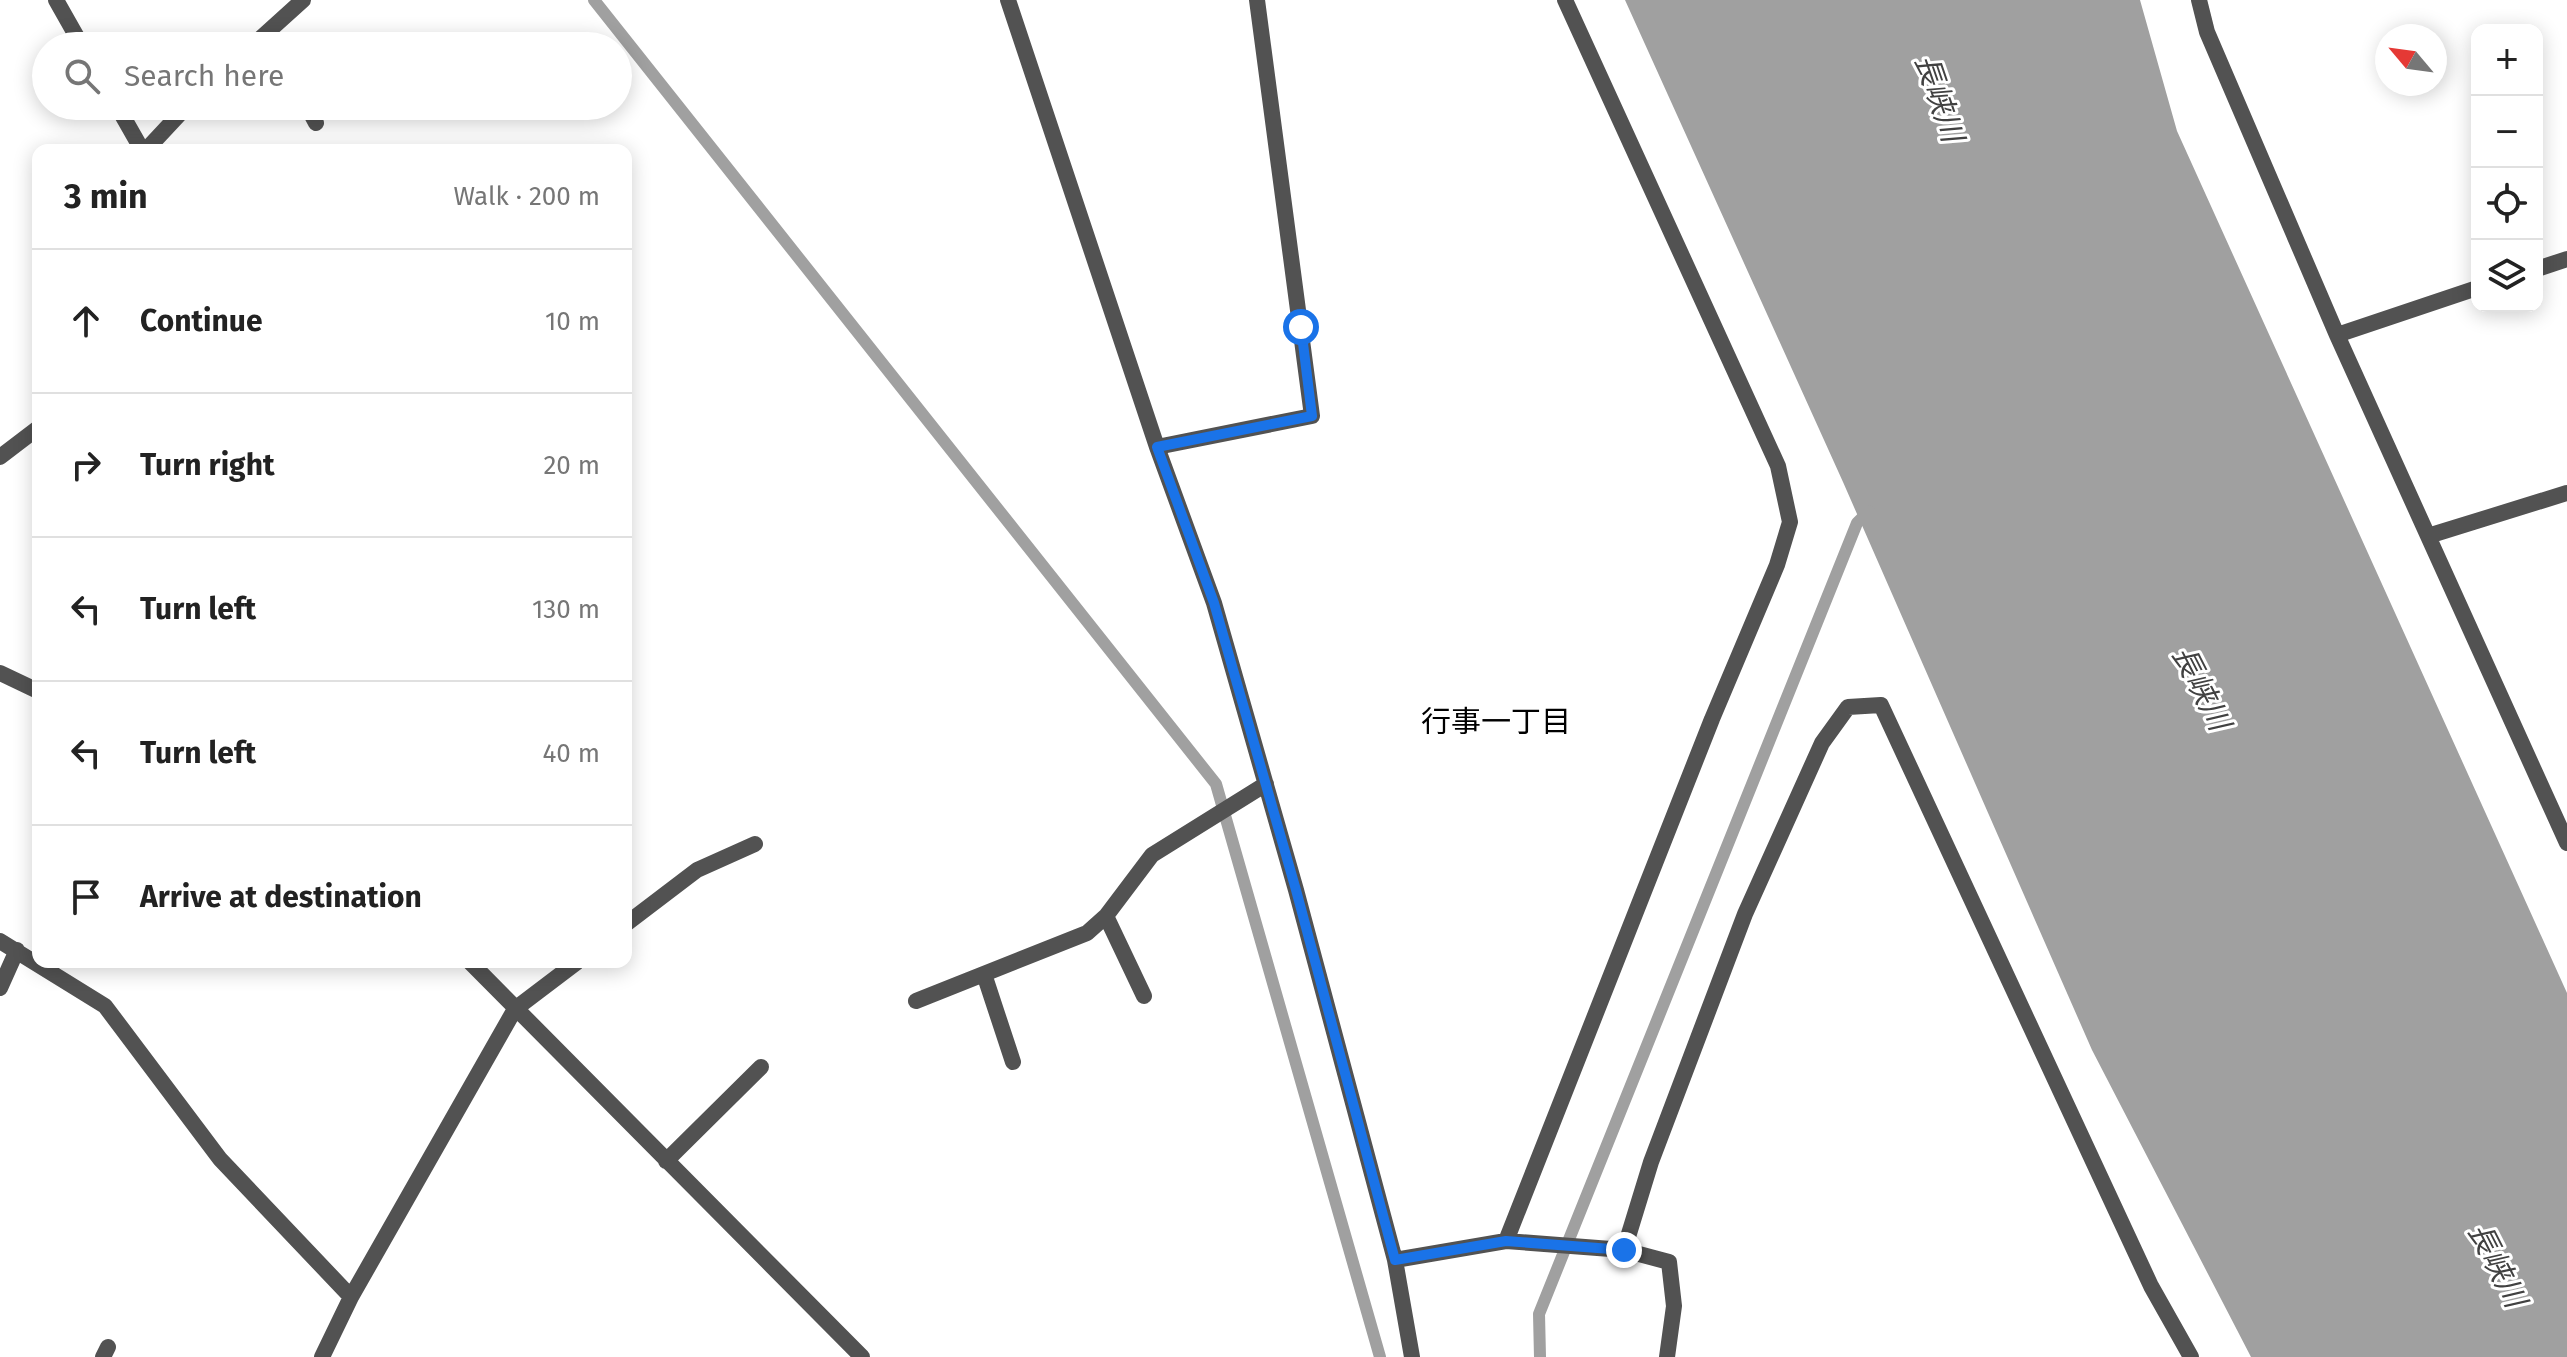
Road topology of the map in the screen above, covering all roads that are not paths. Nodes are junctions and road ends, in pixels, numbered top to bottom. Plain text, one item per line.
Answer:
1 (56, 0) edge
2 (303, 0) edge
3 (1008, 0) edge
4 (1257, 0) edge
5 (1565, 0) edge
6 (2199, 0) edge
7 (74, 32) edge
8 (276, 32) edge
9 (126, 120) edge
10 (173, 120) edge
11 (314, 120) edge
12 (316, 123) dead end
13 (140, 144) edge
14 (150, 144) edge
15 (2567, 259) edge
16 (2543, 267) edge
17 (2471, 290) edge
18 (2337, 335) junction
19 (32, 433) edge
20 (1157, 447) junction
21 (0, 457) edge
22 (2567, 493) edge
23 (2428, 536) junction
24 (0, 673) edge
25 (32, 688) edge
26 (1266, 784) junction
27 (2567, 843) edge
28 (755, 844) dead end
29 (1106, 916) junction
30 (632, 919) edge
31 (0, 941) edge
32 (17, 950) junction
33 (32, 960) edge
34 (45, 968) edge
35 (476, 968) edge
36 (569, 968) edge
37 (984, 974) junction
38 (0, 988) edge
39 (1144, 996) dead end
40 (916, 1001) dead end
41 (515, 1009) junction
42 (1013, 1062) dead end
43 (761, 1067) dead end
44 (666, 1161) junction
45 (1506, 1241) junction
46 (1624, 1250) junction
47 (1395, 1260) junction
48 (351, 1297) junction
49 (323, 1357) edge
50 (862, 1357) edge
51 (1412, 1357) edge
52 (1667, 1357) edge
53 (2191, 1357) edge

1 - 7 street
2 - 8 street
3 - 20 street
4 - 20 street
5 - 45 street
6 - 18 street
9 - 13 street
10 - 14 street
11 - 12 street
15 - 16 street
17 - 18 street
18 - 23 street
19 - 21 street
20 - 26 street
22 - 23 street
23 - 27 street
24 - 25 street
26 - 29 street
26 - 47 street
28 - 30 street
29 - 37 street
29 - 39 street
31 - 32 street
32 - 33 street
32 - 38 street
34 - 48 street
35 - 41 street
36 - 41 street
37 - 40 street
37 - 42 street
41 - 44 street
41 - 48 street
43 - 44 street
44 - 50 street
45 - 46 street
45 - 47 street
46 - 52 street
46 - 53 street
47 - 51 street
48 - 49 street

